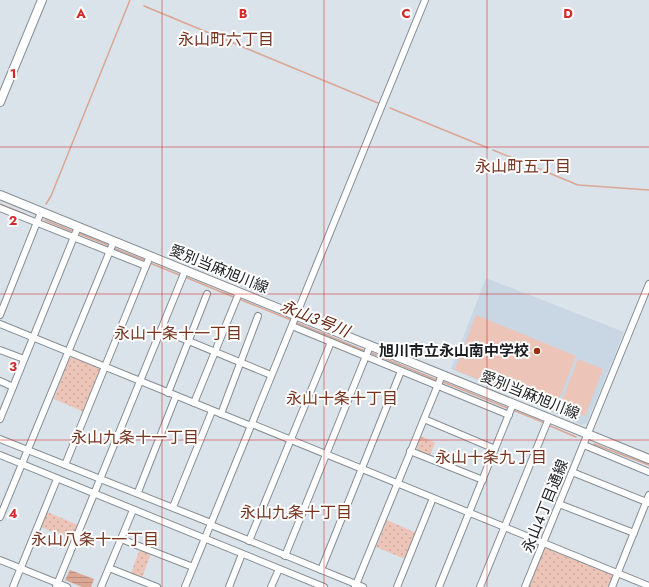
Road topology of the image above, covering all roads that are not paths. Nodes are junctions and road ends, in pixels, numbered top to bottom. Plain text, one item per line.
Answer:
1 (42, 0) edge
2 (425, 0) edge
3 (0, 102) edge
4 (0, 196) edge
5 (1, 210) edge
6 (41, 212) junction
7 (37, 222) junction
8 (76, 232) junction
9 (111, 247) junction
10 (148, 261) junction
11 (183, 274) junction
12 (649, 284) edge
13 (207, 294) dead end
14 (237, 297) junction
15 (0, 315) edge
16 (258, 316) dead end
17 (296, 316) junction
18 (0, 324) edge
19 (292, 326) junction
20 (162, 330) junction
21 (33, 338) junction
22 (189, 340) junction
23 (331, 342) junction
24 (0, 350) edge
25 (215, 351) junction
26 (368, 351) junction
27 (68, 352) junction
28 (24, 359) junction
29 (242, 362) junction
30 (104, 366) junction
31 (401, 371) junction
32 (271, 375) junction
33 (440, 380) junction
34 (0, 381) edge
35 (140, 381) junction
36 (13, 387) junction
37 (168, 392) junction
38 (176, 396) junction
39 (194, 403) junction
40 (2, 407) edge
41 (511, 409) junction
42 (212, 411) junction
43 (221, 414) junction
44 (0, 419) edge
45 (424, 419) junction
46 (548, 422) junction
47 (251, 425) junction
48 (588, 434) junction
49 (0, 439) edge
50 (291, 439) junction
51 (584, 445) junction
52 (495, 449) junction
53 (28, 450) junction
54 (410, 451) junction
55 (326, 454) junction
56 (0, 455) edge
57 (649, 459) edge
58 (22, 464) junction
59 (65, 465) junction
60 (362, 469) junction
61 (572, 472) junction
62 (649, 472) edge
63 (57, 479) junction
64 (101, 479) junction
65 (483, 480) junction
66 (398, 483) junction
67 (138, 492) junction
68 (94, 494) junction
69 (649, 495) edge
70 (434, 498) junction
71 (648, 502) edge
72 (559, 504) junction
73 (174, 507) junction
74 (133, 510) junction
75 (469, 512) junction
76 (0, 517) edge
77 (211, 524) junction
78 (505, 527) junction
79 (634, 533) junction
80 (121, 539) junction
81 (205, 539) junction
82 (249, 541) junction
83 (543, 542) junction
84 (242, 554) junction
85 (285, 556) junction
86 (0, 560) edge
87 (193, 567) junction
88 (20, 568) junction
89 (109, 568) junction
90 (279, 568) junction
91 (321, 570) junction
92 (618, 573) junction
93 (57, 585) edge
94 (314, 585) edge
95 (358, 586) edge
96 (649, 586) edge
97 (13, 587) edge
98 (67, 587) edge
99 (101, 587) edge
100 (157, 587) edge
101 (185, 587) edge
102 (229, 587) edge
103 (271, 587) edge
104 (324, 587) edge
105 (397, 587) edge
106 (439, 587) edge
107 (480, 587) edge
108 (525, 587) edge
109 (612, 587) edge

1 - 3 main road
2 - 17 street
4 - 6 main road, 愛別当麻旭川線
5 - 7 street
6 - 7 street
6 - 8 main road, 愛別当麻旭川線
7 - 8 street
7 - 15 street
8 - 9 main road, 愛別当麻旭川線
8 - 21 street
9 - 10 main road, 愛別当麻旭川線
9 - 27 street
10 - 11 main road, 愛別当麻旭川線
10 - 30 street
11 - 14 main road, 愛別当麻旭川線
11 - 20 street
12 - 48 street, 永山4丁目通線
13 - 22 street
14 - 17 main road, 愛別当麻旭川線
14 - 25 street
16 - 29 street
17 - 19 street
17 - 26 main road, 愛別当麻旭川線
18 - 21 street
19 - 23 street
19 - 32 street
20 - 22 street
20 - 35 street
21 - 27 street
21 - 28 street
22 - 25 street
22 - 37 street
23 - 26 street
23 - 50 street
24 - 28 street
25 - 29 street
25 - 39 street
26 - 31 street
26 - 33 main road, 愛別当麻旭川線
26 - 55 street
27 - 30 street
27 - 53 street
28 - 36 street
29 - 32 street
29 - 43 street
30 - 35 street
30 - 59 street
31 - 33 street
31 - 60 street
32 - 47 street
33 - 41 main road, 愛別当麻旭川線
33 - 41 street
33 - 45 street
34 - 36 street
35 - 37 street
35 - 64 street
36 - 40 street
37 - 38 street
38 - 39 street
38 - 67 street
39 - 42 street
40 - 44 street
41 - 46 main road, 愛別当麻旭川線
41 - 52 street
42 - 43 street
42 - 73 street
43 - 47 street
45 - 52 street
45 - 54 street
46 - 48 main road, 愛別当麻旭川線
46 - 78 street
47 - 50 street
47 - 77 street
48 - 51 street, 永山4丁目通線
48 - 57 main road, 愛別当麻旭川線
49 - 53 street
50 - 55 street
50 - 82 street
51 - 61 street, 永山4丁目通線
51 - 62 street
52 - 65 street
53 - 58 street
53 - 59 street
54 - 65 street
54 - 66 street
55 - 60 street
55 - 85 street
56 - 58 street
58 - 63 street
58 - 76 street
59 - 64 street
60 - 66 street
60 - 91 street
61 - 71 street
61 - 72 street, 永山4丁目通線
63 - 68 street
63 - 88 street
64 - 67 street
64 - 68 street
65 - 75 street
66 - 70 street
66 - 95 street
67 - 73 street
68 - 74 street
68 - 93 street
69 - 71 street
70 - 75 street
70 - 105 street
71 - 79 street
72 - 79 street
72 - 83 street, 永山4丁目通線
73 - 77 street
74 - 80 street
74 - 81 street
75 - 78 street
75 - 106 street
77 - 81 street
77 - 82 street
78 - 83 street
78 - 107 street
79 - 92 street
80 - 87 street
80 - 89 street
81 - 84 street
81 - 87 street
82 - 85 street
83 - 92 street
83 - 108 street, 永山4丁目通線
84 - 90 street
84 - 102 street
85 - 91 street
86 - 88 street
87 - 101 street
88 - 93 street
88 - 97 street
89 - 99 street
89 - 100 street
90 - 94 street
90 - 103 street
91 - 95 street
92 - 96 street
92 - 109 street
93 - 98 street
94 - 104 street

